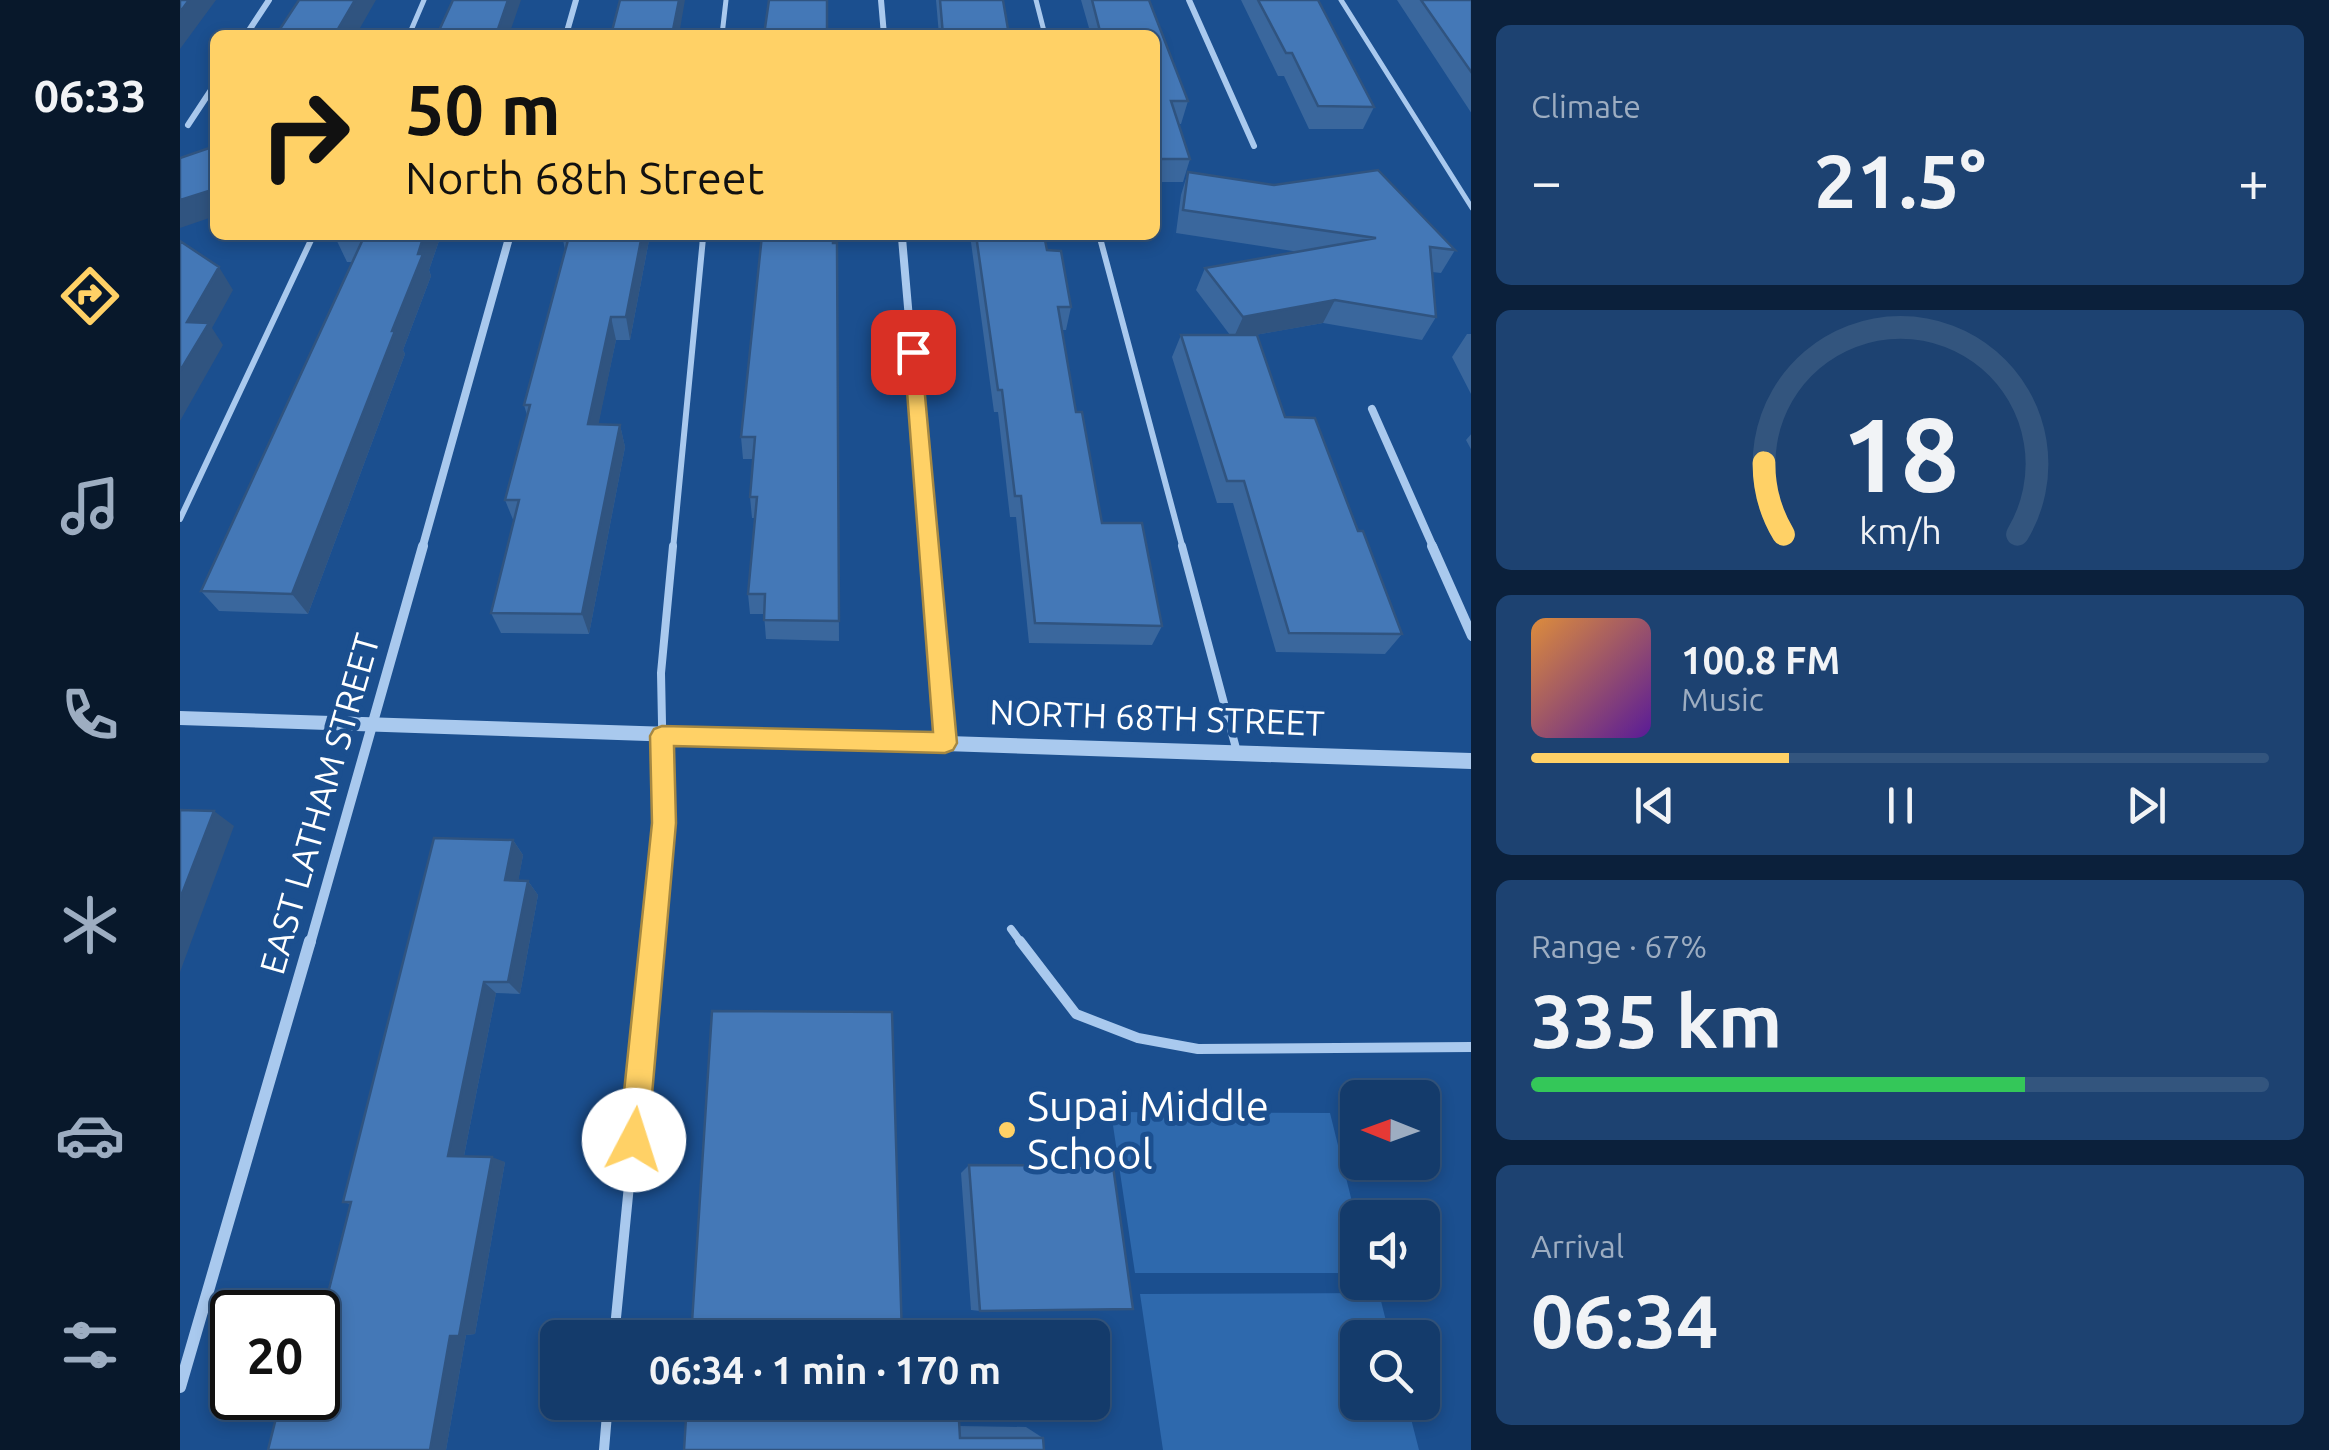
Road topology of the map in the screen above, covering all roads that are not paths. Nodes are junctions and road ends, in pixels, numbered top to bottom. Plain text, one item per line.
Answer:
1 (269, 0) edge
2 (424, 0) edge
3 (576, 0) edge
4 (726, 0) edge
5 (881, 0) edge
6 (1036, 0) edge
7 (1188, 0) edge
8 (1341, 0) edge
9 (249, 30) edge
10 (411, 30) edge
11 (567, 30) edge
12 (723, 30) edge
13 (884, 30) edge
14 (1044, 30) edge
15 (210, 91) edge
16 (188, 124) dead end
17 (1254, 146) dead end
18 (1471, 206) edge
19 (312, 240) edge
20 (509, 240) edge
21 (702, 240) edge
22 (902, 240) edge
23 (1100, 240) edge
24 (1372, 409) dead end
25 (180, 519) edge
26 (1471, 634) edge
27 (180, 718) edge
28 (372, 726) junction
29 (662, 736) junction
30 (945, 743) junction
31 (1238, 754) junction
32 (1471, 761) edge
33 (1011, 929) dead end
34 (1471, 1047) edge
35 (616, 1320) edge
36 (180, 1387) edge
37 (606, 1420) edge
38 (604, 1450) edge

1 - 9 street
2 - 10 lane
3 - 11 street
4 - 12 lane
5 - 13 street
6 - 14 lane
7 - 17 street
8 - 18 lane
15 - 16 street
19 - 25 lane
20 - 28 street, EAST LATHAM STREET
21 - 29 lane
22 - 30 street
23 - 31 lane
24 - 26 street
27 - 28 street, NORTH 68TH STREET
28 - 29 street, NORTH 68TH STREET
28 - 36 street, EAST LATHAM STREET
29 - 30 street, NORTH 68TH STREET
29 - 35 lane
30 - 31 street, NORTH 68TH STREET
31 - 32 street, NORTH 68TH STREET
33 - 34 lane
37 - 38 lane

